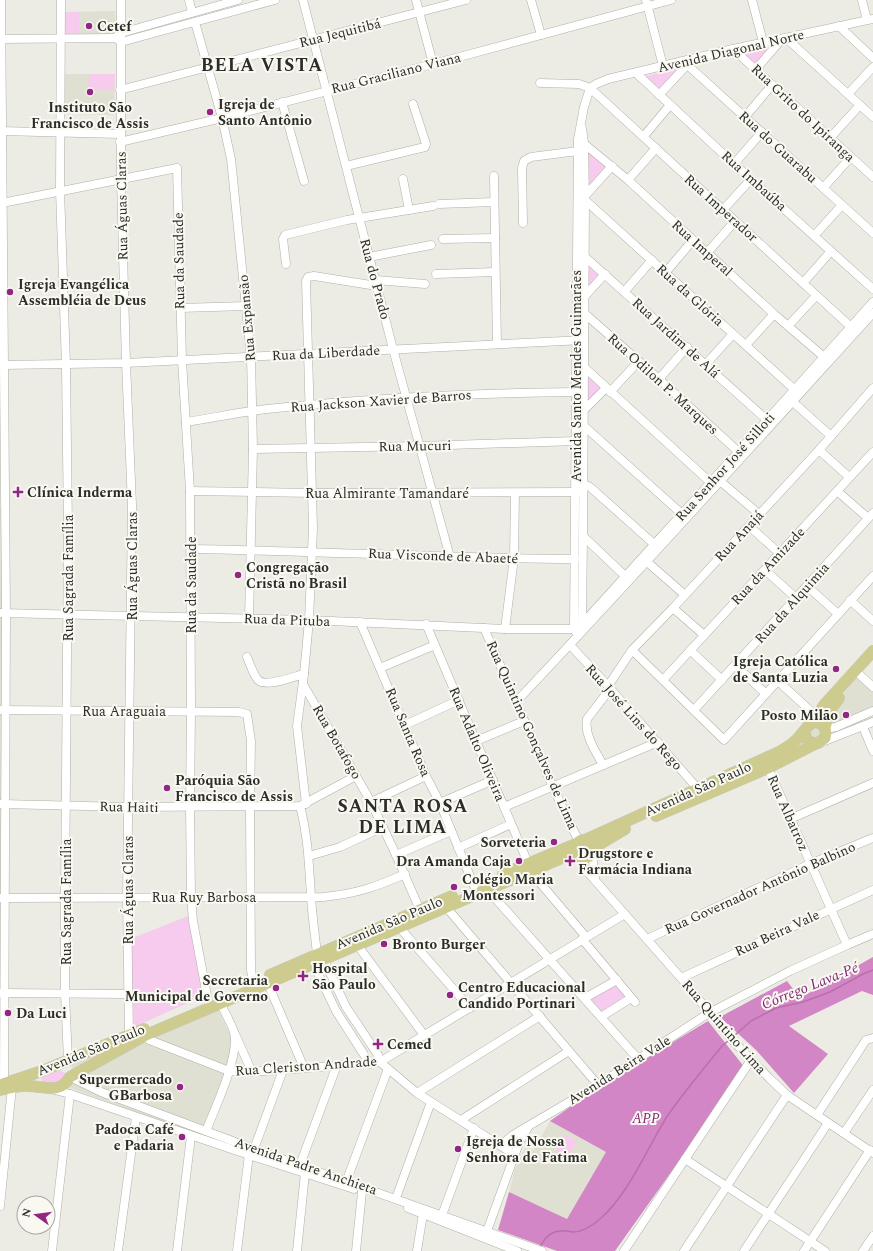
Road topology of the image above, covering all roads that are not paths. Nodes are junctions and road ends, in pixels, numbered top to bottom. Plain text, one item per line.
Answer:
1 (1, 0) edge
2 (60, 0) edge
3 (121, 0) edge
4 (189, 0) edge
5 (238, 0) edge
6 (275, 0) edge
7 (303, 0) edge
8 (416, 0) edge
9 (466, 0) edge
10 (531, 0) edge
11 (671, 0) edge
12 (752, 0) edge
13 (862, 0) edge
14 (647, 3) edge
15 (192, 12) junction
16 (420, 13) junction
17 (870, 20) edge
18 (195, 22) junction
19 (839, 26) junction
20 (541, 35) junction
21 (119, 38) junction
22 (784, 38) junction
23 (0, 39) edge
24 (60, 39) junction
25 (314, 40) junction
26 (763, 42) junction
27 (733, 49) junction
28 (873, 58) edge
29 (685, 63) junction
30 (433, 64) junction
31 (663, 66) junction
32 (207, 67) junction
33 (873, 67) edge
34 (756, 69) junction
35 (636, 73) junction
36 (540, 83) dead end
37 (772, 85) junction
38 (590, 88) junction
39 (120, 90) junction
40 (326, 90) junction
41 (848, 94) junction
42 (659, 95) junction
43 (282, 102) junction
44 (413, 104) dead end
45 (670, 105) junction
46 (860, 105) junction
47 (745, 117) junction
48 (873, 117) edge
49 (222, 118) junction
50 (1, 132) edge
51 (762, 132) junction
52 (60, 133) junction
53 (644, 136) junction
54 (120, 138) junction
55 (830, 138) junction
56 (581, 141) junction
57 (656, 148) junction
58 (578, 151) junction
59 (851, 157) junction
60 (734, 164) junction
61 (346, 166) junction
62 (612, 166) junction
63 (494, 176) dead end
64 (873, 177) edge
65 (121, 179) junction
66 (403, 179) dead end
67 (751, 179) junction
68 (628, 180) junction
69 (304, 181) dead end
70 (823, 188) junction
71 (60, 190) junction
72 (585, 198) junction
73 (494, 202) junction
74 (842, 205) junction
75 (2, 207) edge
76 (409, 210) junction
77 (723, 210) junction
78 (359, 218) junction
79 (735, 221) junction
80 (523, 223) dead end
81 (873, 233) edge
82 (814, 236) junction
83 (494, 238) junction
84 (443, 239) dead end
85 (694, 240) junction
86 (431, 245) dead end
87 (831, 251) junction
88 (707, 253) junction
89 (584, 256) junction
90 (369, 257) junction
91 (652, 260) junction
92 (286, 264) dead end
93 (495, 272) junction
94 (666, 272) junction
95 (436, 274) dead end
96 (605, 274) junction
97 (376, 283) junction
98 (802, 283) junction
99 (424, 284) dead end
100 (873, 289) edge
101 (624, 292) junction
102 (816, 296) junction
103 (584, 297) junction
104 (873, 302) edge
105 (246, 306) junction
106 (180, 308) junction
107 (584, 313) junction
108 (873, 313) edge
109 (774, 314) junction
110 (788, 326) junction
111 (851, 327) junction
112 (733, 334) junction
113 (580, 340) junction
114 (497, 344) junction
115 (746, 345) junction
116 (687, 347) junction
117 (393, 349) junction
118 (308, 354) junction
119 (251, 357) junction
120 (824, 357) junction
121 (182, 360) junction
122 (638, 362) junction
123 (126, 363) junction
124 (706, 364) junction
125 (66, 365) junction
126 (4, 366) junction
127 (584, 367) junction
128 (659, 379) junction
129 (873, 388) edge
130 (608, 390) junction
131 (795, 390) junction
132 (577, 392) junction
133 (407, 398) junction
134 (793, 402) junction
135 (310, 405) junction
136 (584, 410) junction
137 (253, 411) junction
138 (767, 420) junction
139 (186, 422) junction
140 (584, 426) junction
141 (831, 436) junction
142 (576, 441) junction
143 (420, 446) junction
144 (311, 448) junction
145 (253, 449) junction
146 (819, 450) junction
147 (873, 452) edge
148 (741, 454) junction
149 (849, 477) junction
150 (720, 481) junction
151 (710, 482) junction
152 (580, 488) junction
153 (190, 491) junction
154 (837, 491) junction
155 (252, 492) junction
156 (433, 492) junction
157 (312, 493) junction
158 (515, 493) junction
159 (682, 514) junction
160 (759, 514) junction
161 (870, 516) edge
162 (749, 526) junction
163 (583, 536) junction
164 (654, 544) junction
165 (191, 549) junction
166 (250, 550) junction
167 (312, 551) junction
168 (779, 553) junction
169 (450, 557) junction
170 (514, 558) junction
171 (575, 559) junction
172 (646, 561) junction
173 (765, 570) junction
174 (625, 576) junction
175 (873, 576) edge
176 (807, 586) junction
177 (685, 595) junction
178 (796, 598) junction
179 (850, 600) junction
180 (673, 608) junction
181 (3, 613) edge
182 (68, 614) junction
183 (838, 614) junction
184 (131, 615) junction
185 (191, 618) junction
186 (249, 619) junction
187 (309, 620) junction
188 (873, 621) edge
189 (360, 622) junction
190 (426, 624) junction
191 (484, 628) junction
192 (505, 629) junction
193 (579, 630) junction
194 (704, 636) junction
195 (435, 645) junction
196 (570, 645) junction
197 (632, 650) junction
198 (690, 650) junction
199 (873, 651) edge
200 (247, 657) dead end
201 (873, 660) edge
202 (735, 665) junction
203 (380, 668) junction
204 (304, 674) junction
205 (860, 675) junction
206 (663, 680) junction
207 (722, 680) junction
208 (778, 681) junction
209 (303, 684) junction
210 (609, 687) junction
211 (873, 687) edge
212 (766, 694) junction
213 (458, 700) junction
214 (516, 702) junction
215 (3, 710) edge
216 (67, 710) junction
217 (129, 710) junction
218 (694, 710) junction
219 (191, 711) junction
220 (873, 711) edge
221 (524, 721) junction
222 (873, 722) edge
223 (811, 723) junction
224 (405, 725) junction
225 (863, 726) junction
226 (825, 728) junction
227 (476, 741) junction
228 (658, 742) junction
229 (818, 743) junction
230 (873, 751) edge
231 (603, 765) junction
232 (768, 768) junction
233 (356, 776) junction
234 (426, 776) junction
235 (493, 780) junction
236 (873, 783) edge
237 (553, 787) junction
238 (698, 789) junction
239 (371, 802) junction
240 (440, 803) junction
241 (3, 804) edge
242 (303, 805) junction
243 (66, 806) junction
244 (128, 807) junction
245 (190, 807) junction
246 (250, 807) junction
247 (504, 807) junction
248 (790, 819) junction
249 (511, 824) junction
250 (382, 827) junction
251 (451, 831) junction
252 (873, 838) edge
253 (458, 848) junction
254 (583, 848) junction
255 (396, 855) junction
256 (309, 856) junction
257 (810, 864) junction
258 (529, 867) junction
259 (405, 874) junction
260 (595, 879) junction
261 (474, 886) junction
262 (487, 889) junction
263 (873, 890) edge
264 (251, 897) junction
265 (311, 897) junction
266 (2, 898) edge
267 (65, 898) junction
268 (127, 898) junction
269 (191, 898) junction
270 (446, 907) junction
271 (831, 908) junction
272 (420, 910) junction
273 (625, 914) junction
274 (400, 928) junction
275 (873, 934) edge
276 (584, 938) junction
277 (647, 939) junction
278 (847, 945) junction
279 (358, 946) junction
280 (318, 960) junction
281 (549, 960) junction
282 (681, 978) junction
283 (617, 980) junction
284 (253, 982) junction
285 (512, 983) junction
286 (268, 984) junction
287 (2, 993) edge
288 (65, 994) junction
289 (129, 994) junction
290 (585, 998) junction
291 (208, 1001) junction
292 (221, 1004) junction
293 (346, 1007) junction
294 (470, 1008) junction
295 (336, 1011) junction
296 (709, 1013) junction
297 (540, 1016) junction
298 (601, 1017) junction
299 (234, 1032) junction
300 (146, 1035) junction
301 (424, 1035) junction
302 (129, 1036) junction
303 (870, 1039) edge
304 (569, 1051) junction
305 (245, 1057) junction
306 (232, 1060) junction
307 (638, 1060) junction
308 (751, 1060) junction
309 (380, 1062) junction
310 (63, 1063) junction
311 (370, 1064) junction
312 (337, 1066) junction
313 (304, 1068) junction
314 (388, 1069) junction
315 (283, 1070) junction
316 (42, 1071) junction
317 (229, 1071) junction
318 (252, 1072) junction
319 (70, 1077) junction
320 (598, 1085) junction
321 (4, 1086) edge
322 (47, 1088) junction
323 (873, 1090) edge
324 (417, 1093) junction
325 (70, 1094) junction
326 (787, 1095) junction
327 (431, 1102) junction
328 (817, 1115) junction
329 (136, 1117) junction
330 (461, 1120) junction
331 (828, 1123) junction
332 (528, 1126) junction
333 (474, 1128) junction
334 (206, 1131) junction
335 (844, 1133) junction
336 (191, 1136) junction
337 (501, 1145) junction
338 (871, 1151) edge
339 (251, 1152) junction
340 (515, 1155) junction
341 (685, 1159) junction
342 (300, 1165) junction
343 (305, 1173) junction
344 (346, 1183) junction
345 (726, 1186) junction
346 (362, 1192) junction
347 (396, 1198) junction
348 (0, 1206) edge
349 (768, 1213) junction
350 (423, 1214) junction
351 (442, 1218) junction
352 (487, 1231) junction
353 (873, 1236) edge
354 (811, 1241) junction
355 (502, 1249) edge
356 (52, 1251) edge
357 (118, 1251) edge
358 (177, 1251) edge
359 (237, 1251) edge
360 (296, 1251) edge
361 (356, 1251) edge
362 (417, 1251) edge
363 (517, 1251) edge
364 (542, 1251) edge
365 (624, 1251) edge
366 (684, 1251) edge
367 (744, 1251) edge
368 (804, 1251) edge
369 (825, 1251) edge
370 (863, 1251) edge

1 - 23 street
2 - 24 street, Rua Sagrada Família
3 - 21 street, Rua Águas Claras
4 - 15 street
5 - 15 street
6 - 18 street
7 - 25 street, Rua do Prado
8 - 16 street
9 - 16 street, Rua Jequitibá
10 - 20 street
11 - 14 street, Rua Graciliano Viana
12 - 26 street
13 - 17 street
14 - 20 street, Rua Graciliano Viana
14 - 31 street
15 - 21 street
16 - 25 street, Rua Jequitibá
16 - 30 street
17 - 19 street, Avenida Diagonal Norte
18 - 21 street
18 - 32 street, Rua Expansão
19 - 22 street, Avenida Diagonal Norte
19 - 28 street
20 - 30 street, Rua Graciliano Viana
21 - 24 street
21 - 39 street, Rua Águas Claras
22 - 26 street, Avenida Diagonal Norte
22 - 34 street
22 - 41 street
23 - 24 street
23 - 50 street
24 - 52 street, Rua Sagrada Família
25 - 32 street, Rua Jequitibá
25 - 40 street, Rua do Prado
26 - 27 street, Avenida Diagonal Norte
27 - 29 street, Avenida Diagonal Norte
27 - 34 street, Rua Grito do Ipiranga
29 - 31 street, Avenida Diagonal Norte
29 - 42 street
29 - 47 street, Rua do Guarabu
30 - 40 street, Rua Graciliano Viana
31 - 35 street, Avenida Diagonal Norte
32 - 39 street, Rua Jequitibá
32 - 49 street, Rua Expansão
33 - 41 street
34 - 37 street, Rua Grito do Ipiranga
35 - 38 street, Avenida Diagonal Norte
35 - 42 street, Rua Imbaúba
36 - 38 street
37 - 47 street
37 - 55 street, Rua Grito do Ipiranga
38 - 53 street, Rua Imperador
38 - 56 street, Avenida Santo Mendes Guimarães
39 - 54 street, Rua Águas Claras
40 - 43 street, Rua Graciliano Viana
40 - 61 street, Rua do Prado
41 - 46 street
42 - 45 street, Rua Imbaúba
43 - 49 street, Rua Graciliano Viana
43 - 69 street
44 - 61 street
45 - 53 street
45 - 60 street, Rua Imbaúba
46 - 48 street
46 - 55 street
47 - 51 street, Rua do Guarabu
49 - 54 street, Rua Graciliano Viana
49 - 105 street, Rua Expansão
50 - 52 street, Rua Graciliano Viana
50 - 75 street
51 - 60 street
51 - 70 street, Rua do Guarabu
52 - 54 street, Rua Graciliano Viana
52 - 71 street, Rua Sagrada Família
53 - 57 street, Rua Imperador
54 - 65 street, Rua Águas Claras
55 - 59 street, Rua Grito do Ipiranga
56 - 58 street, Avenida Santo Mendes Guimarães
56 - 62 street, Rua Imperal
56 - 72 street, Avenida Santo Mendes Guimarães
57 - 68 street
57 - 77 street, Rua Imperador
58 - 80 street
58 - 113 street, Avenida Santo Mendes Guimarães
59 - 64 street, Rua Grito do Ipiranga
59 - 70 street
60 - 67 street, Rua Imbaúba
61 - 78 street, Rua do Prado
62 - 68 street, Rua Imperal
62 - 72 street
63 - 73 street
65 - 71 street
65 - 106 street, Rua da Saudade
65 - 123 street, Rua Águas Claras
66 - 76 street
67 - 77 street
67 - 82 street, Rua Imbaúba
68 - 85 street, Rua Imperal
70 - 74 street, Rua do Guarabu
71 - 75 street
71 - 125 street, Rua Sagrada Família
72 - 89 street, Avenida Santo Mendes Guimarães
72 - 91 street, Rua da Glória
73 - 76 street
73 - 83 street
74 - 81 street, Rua do Guarabu
74 - 82 street
75 - 126 street
76 - 78 street
77 - 79 street, Rua Imperador
78 - 90 street, Rua do Prado
78 - 92 street
79 - 88 street
79 - 98 street, Rua Imperador
82 - 87 street, Rua Imbaúba
83 - 84 street
83 - 93 street
85 - 88 street, Rua Imperal
85 - 94 street
86 - 90 street
87 - 98 street
87 - 100 street, Rua Imbaúba
88 - 109 street, Rua Imperal
89 - 96 street, Rua Jardim de Alá
89 - 103 street, Avenida Santo Mendes Guimarães
90 - 97 street, Rua do Prado
91 - 94 street, Rua da Glória
91 - 101 street
93 - 95 street
93 - 114 street
94 - 112 street, Rua da Glória
96 - 101 street, Rua Jardim de Alá
96 - 103 street
97 - 99 street
97 - 117 street, Rua do Prado
97 - 118 street
98 - 102 street, Rua Imperador
101 - 116 street, Rua Jardim de Alá
102 - 110 street
102 - 111 street, Rua Imperador
103 - 107 street, Avenida Santo Mendes Guimarães
104 - 111 street, Rua Senhor José Silloti
105 - 106 street
105 - 119 street, Rua Expansão
106 - 121 street, Rua da Saudade
107 - 113 street, Avenida Santo Mendes Guimarães
107 - 122 street, Rua Odilon P. Marques
108 - 134 street, Rua Senhor José Silloti
109 - 110 street, Rua Imperal
109 - 115 street
110 - 120 street, Rua Imperal
111 - 120 street, Rua Senhor José Silloti
112 - 115 street, Rua da Glória
112 - 124 street
113 - 114 street, Rua da Liberdade
113 - 127 street, Avenida Santo Mendes Guimarães
113 - 132 street, Avenida Santo Mendes Guimarães
114 - 117 street, Rua da Liberdade
115 - 131 street, Rua da Glória
116 - 124 street, Rua Jardim de Alá
116 - 128 street
117 - 118 street, Rua da Liberdade
117 - 133 street, Rua do Prado
118 - 119 street, Rua da Liberdade
118 - 135 street
119 - 121 street, Rua da Liberdade
119 - 137 street, Rua Expansão
120 - 131 street, Rua Senhor José Silloti
121 - 123 street, Rua da Liberdade
121 - 139 street, Rua da Saudade
122 - 128 street, Rua Odilon P. Marques
122 - 130 street
123 - 125 street, Rua da Liberdade
123 - 184 street, Rua Águas Claras
124 - 138 street, Rua Jardim de Alá
125 - 126 street, Rua da Liberdade
125 - 182 street, Rua Sagrada Família
126 - 181 street
127 - 130 street
127 - 136 street, Avenida Santo Mendes Guimarães
128 - 148 street, Rua Odilon P. Marques
129 - 141 street, Rua Anajá
130 - 136 street
130 - 151 street
131 - 138 street, Rua Senhor José Silloti
132 - 133 street, Rua Jackson Xavier de Barros
132 - 142 street, Avenida Santo Mendes Guimarães
133 - 135 street, Rua Jackson Xavier de Barros
133 - 143 street, Rua do Prado
134 - 141 street
134 - 148 street, Rua Senhor José Silloti
135 - 137 street, Rua Jackson Xavier de Barros
135 - 144 street
136 - 140 street, Avenida Santo Mendes Guimarães
137 - 139 street, Rua Jackson Xavier de Barros
137 - 145 street, Rua Expansão
138 - 148 street, Rua Senhor José Silloti
139 - 153 street, Rua da Saudade
140 - 152 street, Avenida Santo Mendes Guimarães
140 - 159 street
141 - 146 street, Rua Anajá
142 - 143 street, Rua Mucuri
142 - 152 street, Avenida Santo Mendes Guimarães
143 - 144 street, Rua Mucuri
143 - 156 street, Rua do Prado
144 - 145 street, Rua Mucuri
144 - 157 street
145 - 155 street, Rua Expansão
146 - 149 street
146 - 160 street, Rua Anajá
147 - 149 street, Rua da Amizade
148 - 150 street, Rua Senhor José Silloti
148 - 151 street, Rua Senhor José Silloti
149 - 154 street, Rua da Amizade
150 - 160 street
150 - 172 street, Rua Senhor José Silloti
151 - 159 street, Rua Senhor José Silloti
152 - 158 street, Rua Almirante Tamandaré
152 - 163 street, Avenida Santo Mendes Guimarães
152 - 164 street
152 - 171 street, Avenida Santo Mendes Guimarães
153 - 155 street, Rua Almirante Tamandaré
153 - 165 street, Rua da Saudade
154 - 161 street
154 - 168 street, Rua da Amizade
155 - 157 street, Rua Almirante Tamandaré
155 - 166 street, Rua Expansão
156 - 157 street, Rua Almirante Tamandaré
156 - 158 street, Rua Almirante Tamandaré
156 - 169 street, Rua do Prado
157 - 167 street
158 - 170 street
159 - 164 street, Rua Senhor José Silloti
160 - 162 street, Rua Anajá
161 - 176 street, Rua da Alquimia
162 - 168 street
162 - 177 street, Rua Anajá
163 - 174 street
163 - 193 street, Avenida Santo Mendes Guimarães
164 - 174 street, Rua Senhor José Silloti
165 - 166 street, Rua Visconde de Abaeté
165 - 185 street, Rua da Saudade
166 - 167 street, Rua Visconde de Abaeté
166 - 186 street, Rua Expansão
167 - 169 street, Rua Visconde de Abaeté
167 - 187 street
168 - 173 street, Rua da Amizade
169 - 170 street, Rua Visconde de Abaeté
170 - 171 street, Rua Visconde de Abaeté
170 - 192 street
171 - 193 street, Avenida Santo Mendes Guimarães
172 - 177 street
172 - 193 street, Rua Senhor José Silloti
173 - 178 street
173 - 194 street, Rua da Amizade
174 - 193 street, Rua Senhor José Silloti
175 - 179 street
176 - 178 street, Rua da Alquimia
176 - 183 street
177 - 180 street, Rua Anajá
178 - 202 street, Rua da Alquimia
179 - 183 street
179 - 188 street
180 - 194 street
180 - 197 street, Rua Anajá
181 - 182 street, Rua da Pituba
181 - 215 street
182 - 184 street, Rua da Pituba
182 - 216 street, Rua Sagrada Família
183 - 208 street
184 - 185 street, Rua da Pituba
184 - 217 street, Rua Águas Claras
185 - 186 street, Rua da Pituba
185 - 219 street, Rua da Saudade
186 - 187 street, Rua da Pituba
187 - 189 street, Rua da Pituba
187 - 204 street
189 - 190 street, Rua da Pituba
189 - 203 street, Rua Santa Rosa
190 - 191 street, Rua da Pituba
190 - 195 street, Rua Adalto Oliveira
191 - 192 street, Rua da Pituba
191 - 214 street, Rua Quintino Gonçalves de Lima
192 - 193 street, Rua da Pituba
193 - 196 street
194 - 198 street, Rua da Amizade
195 - 203 street
195 - 213 street, Rua Adalto Oliveira
196 - 210 street, Rua José Lins do Rego
196 - 214 street
197 - 206 street
197 - 210 street, Rua Anajá
198 - 206 street, Rua da Amizade
198 - 207 street
199 - 223 main road, Avenida São Paulo
200 - 204 street
201 - 205 main road
202 - 207 street, Rua da Alquimia
202 - 212 street
203 - 224 street, Rua Santa Rosa
204 - 209 street
205 - 211 street
205 - 226 main road
206 - 218 street
207 - 218 street, Rua da Alquimia
208 - 212 street
208 - 223 street
209 - 233 street, Rua Botafogo
209 - 242 street
210 - 228 street, Rua José Lins do Rego
210 - 231 street, Rua Anajá
212 - 218 street
213 - 224 street
213 - 227 street, Rua Adalto Oliveira
214 - 221 street, Rua Quintino Gonçalves de Lima
215 - 216 street, Rua Araguaia
215 - 241 street
216 - 217 street, Rua Araguaia
216 - 243 street, Rua Sagrada Família
217 - 219 street, Rua Araguaia
217 - 244 street, Rua Águas Claras
219 - 245 street, Rua da Saudade
219 - 246 street, Rua Araguaia
220 - 226 street
221 - 227 street
221 - 237 street, Rua Quintino Gonçalves de Lima
222 - 225 street, Avenida São Paulo
223 - 226 main road
223 - 229 main road
223 - 238 main road, Avenida São Paulo
224 - 234 street, Rua Santa Rosa
225 - 229 street, Avenida São Paulo
225 - 230 street
226 - 229 main road
227 - 235 street, Rua Adalto Oliveira
228 - 231 street
228 - 238 street, Rua José Lins do Rego
229 - 232 main road, Avenida São Paulo
231 - 237 street
232 - 248 street, Rua Albatroz
232 - 254 main road, Avenida São Paulo
233 - 239 street, Rua Botafogo
233 - 242 street
234 - 239 street
234 - 240 street, Rua Santa Rosa
235 - 240 street
235 - 247 street, Rua Adalto Oliveira
236 - 248 street
237 - 247 street
237 - 254 street, Rua Quintino Gonçalves de Lima
238 - 254 main road, Avenida São Paulo
239 - 250 street, Rua Botafogo
240 - 251 street, Rua Santa Rosa
241 - 243 street, Rua Haiti
241 - 266 street
242 - 246 street, Rua Haiti
242 - 256 street
243 - 244 street, Rua Haiti
243 - 267 street, Rua Sagrada Família
244 - 245 street, Rua Haiti
244 - 268 street, Rua Águas Claras
245 - 246 street, Rua Haiti
245 - 269 street, Rua da Saudade
246 - 264 street
247 - 249 street, Rua Adalto Oliveira
248 - 257 street, Rua Albatroz
249 - 253 street
249 - 258 street, Rua Adalto Oliveira
250 - 255 street, Rua Botafogo
250 - 256 street
251 - 253 street, Rua Santa Rosa
251 - 255 street
252 - 257 street, Rua Governador Antônio Balbino
253 - 261 street, Rua Santa Rosa
254 - 258 main road, Avenida São Paulo
254 - 260 street
254 - 260 street, Rua Quintino Lima
255 - 259 street, Rua Botafogo
256 - 265 street
257 - 271 street, Rua Albatroz
257 - 277 street, Rua Governador Antônio Balbino
258 - 261 main road, Avenida São Paulo
258 - 262 main road, Avenida São Paulo
258 - 276 street, Rua Adalto Oliveira
259 - 265 street, Rua Ruy Barbosa
259 - 272 street, Rua Botafogo
260 - 273 street, Rua Quintino Lima
261 - 272 main road, Avenida São Paulo
262 - 270 main road, Avenida São Paulo
262 - 281 street
263 - 271 street, Rua Beira Vale
264 - 265 street, Rua Ruy Barbosa
264 - 269 street, Rua Ruy Barbosa
264 - 284 street
265 - 280 street
266 - 267 street, Rua Ruy Barbosa
266 - 287 street
267 - 268 street, Rua Ruy Barbosa
267 - 288 street, Rua Sagrada Família
268 - 269 street, Rua Ruy Barbosa
268 - 289 street, Rua Águas Claras
269 - 291 street, Rua da Saudade
270 - 274 main road, Avenida São Paulo
270 - 285 street
271 - 278 street, Rua Albatroz
271 - 282 street, Rua Beira Vale
272 - 280 main road, Avenida São Paulo
273 - 276 street, Rua Cleriston Andrade
273 - 277 street, Rua Quintino Lima
274 - 279 main road, Avenida São Paulo
274 - 294 street
275 - 278 street, Avenida Beira Vale
276 - 281 street, Rua Cleriston Andrade
276 - 283 street, Rua Adalto Oliveira
277 - 282 street, Rua Quintino Lima
278 - 296 street, Avenida Beira Vale
279 - 280 main road, Avenida São Paulo
279 - 301 street
280 - 284 main road, Avenida São Paulo
280 - 286 main road, Avenida São Paulo
280 - 293 street
280 - 295 street
281 - 285 street, Rua Cleriston Andrade
281 - 290 street
282 - 296 street, Rua Quintino Lima
283 - 290 street
283 - 298 street, Rua Adalto Oliveira
284 - 291 main road, Avenida São Paulo
285 - 294 street, Rua Cleriston Andrade
285 - 297 street
286 - 292 main road, Avenida São Paulo
286 - 313 street
287 - 288 street
287 - 321 street
288 - 289 street
288 - 310 street, Rua Sagrada Família
289 - 302 street, Rua Águas Claras
290 - 298 street
291 - 302 main road, Avenida São Paulo
292 - 299 street
292 - 300 main road, Avenida São Paulo
293 - 295 street
293 - 309 street
294 - 301 street, Rua Cleriston Andrade
295 - 311 street
296 - 307 street, Avenida Beira Vale
296 - 308 street, Rua Quintino Lima
297 - 304 street
297 - 324 street
298 - 307 street
299 - 305 street
299 - 306 street
300 - 317 street, Rua Cleriston Andrade
300 - 319 main road, Avenida São Paulo
301 - 309 street, Rua Cleriston Andrade
302 - 310 main road, Avenida São Paulo
303 - 328 street
304 - 320 street
304 - 330 street
305 - 306 street
305 - 318 street
306 - 317 street
307 - 320 street, Avenida Beira Vale
308 - 326 street, Rua Quintino Lima
308 - 341 street
309 - 311 street, Rua Cleriston Andrade
309 - 314 street
310 - 316 main road, Avenida São Paulo
310 - 319 main road
311 - 312 street, Rua Cleriston Andrade
312 - 313 street, Rua Cleriston Andrade
312 - 342 street
313 - 315 street, Rua Cleriston Andrade
314 - 324 street
314 - 344 street
315 - 318 street, Rua Cleriston Andrade
315 - 339 street
316 - 321 main road, Avenida São Paulo
316 - 322 main road
317 - 318 street, Rua Cleriston Andrade
317 - 334 street
319 - 322 main road, Avenida São Paulo
319 - 334 street, Avenida Padre Anchieta
320 - 332 street, Avenida Beira Vale
321 - 322 main road, Avenida São Paulo
321 - 348 street
322 - 325 street, Avenida Padre Anchieta
323 - 335 street
324 - 327 street
325 - 329 street, Avenida Padre Anchieta
325 - 356 street
326 - 328 street, Rua Quintino Lima
326 - 345 street
327 - 330 street
327 - 347 street
328 - 331 street, Rua Quintino Lima
329 - 336 street, Avenida Padre Anchieta
329 - 357 street
330 - 333 street
331 - 335 street, Rua Quintino Lima
331 - 349 street
332 - 337 street, Avenida Beira Vale
332 - 340 street
333 - 337 street
333 - 351 street
334 - 339 street, Avenida Padre Anchieta
335 - 338 street, Rua Quintino Lima
336 - 339 street, Avenida Padre Anchieta
336 - 358 street
337 - 340 street
338 - 354 street
339 - 342 street, Avenida Padre Anchieta
339 - 343 street, Avenida Padre Anchieta
339 - 359 street
340 - 352 street
341 - 345 street
341 - 365 street
342 - 344 street, Avenida Padre Anchieta
343 - 344 street, Avenida Padre Anchieta
343 - 360 street
344 - 346 street, Avenida Padre Anchieta
344 - 347 street, Avenida Padre Anchieta
345 - 349 street
345 - 366 street
346 - 350 street, Avenida Padre Anchieta
346 - 361 street
347 - 351 street, Avenida Padre Anchieta
349 - 354 street
349 - 367 street
350 - 351 street, Avenida Padre Anchieta
350 - 362 street
351 - 352 street, Avenida Padre Anchieta
351 - 355 street, Avenida Padre Anchieta
352 - 364 street, Avenida Padre Anchieta
353 - 370 street
354 - 368 street
354 - 369 street
355 - 363 street, Avenida Padre Anchieta

